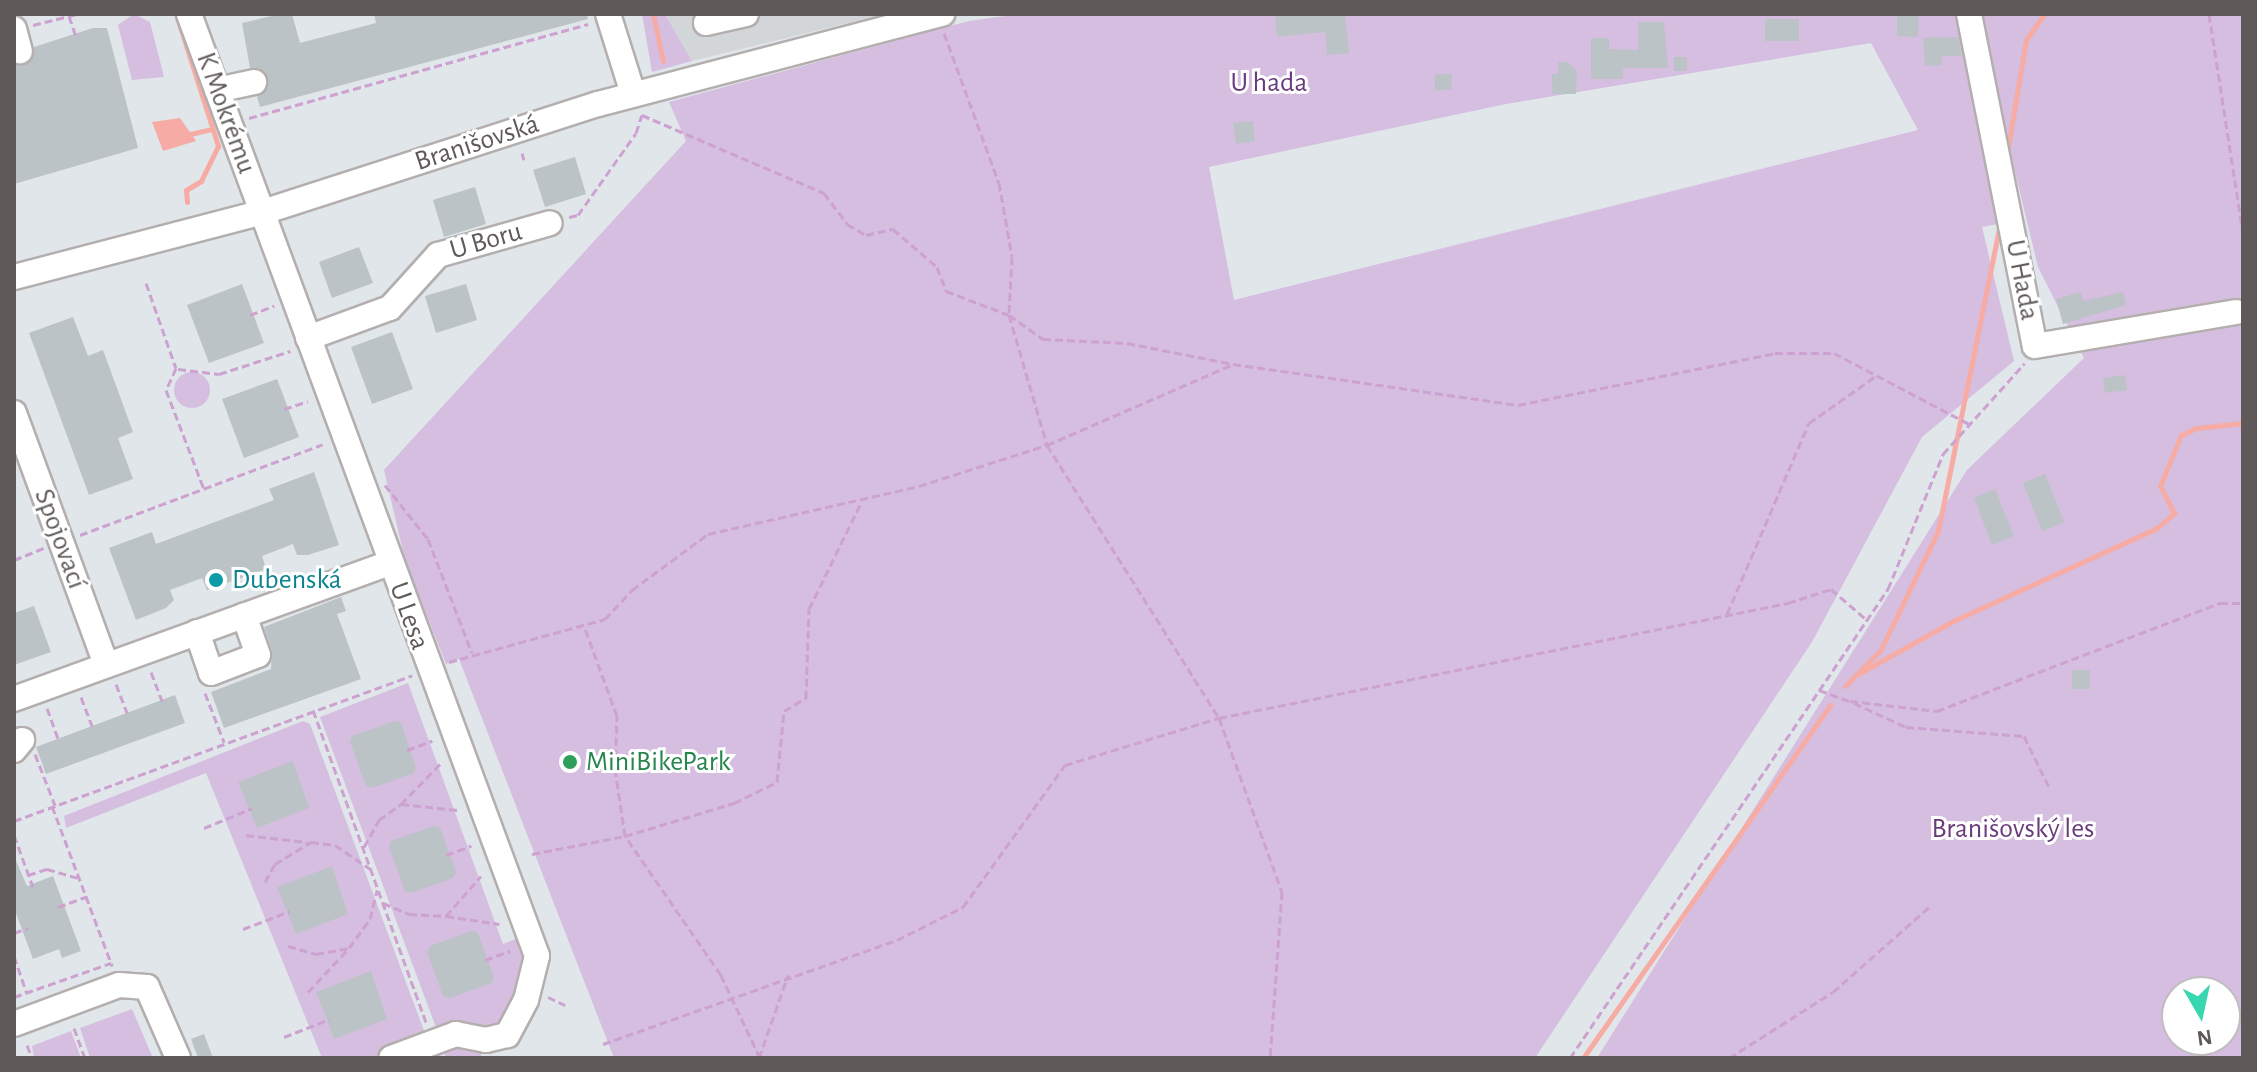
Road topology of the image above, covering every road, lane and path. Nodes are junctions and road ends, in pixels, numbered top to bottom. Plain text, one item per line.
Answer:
1 (77, 14) edge
2 (152, 14) edge
3 (162, 14) edge
4 (189, 14) edge
5 (746, 14) edge
6 (940, 14) edge
7 (1969, 14) edge
8 (2209, 14) edge
9 (69, 16) junction
10 (609, 16) edge
11 (706, 23) dead end
12 (16, 31) edge
13 (76, 36) dead end
14 (254, 82) dead end
15 (217, 90) junction
16 (633, 94) junction
17 (230, 124) junction
18 (522, 153) dead end
19 (524, 160) dead end
20 (263, 212) junction
21 (550, 223) joint
22 (2243, 234) edge
23 (14, 277) edge
24 (146, 283) dead end
25 (274, 306) dead end
26 (2236, 312) dead end
27 (250, 315) dead end
28 (1009, 315) junction
29 (299, 344) junction
30 (1233, 364) junction
31 (176, 368) junction
32 (1877, 375) junction
33 (2016, 380) dead end
34 (308, 401) dead end
35 (284, 409) dead end
36 (16, 422) edge
37 (1969, 424) junction
38 (323, 444) dead end
39 (1047, 445) junction
40 (204, 489) junction
41 (362, 489) junction
42 (863, 499) junction
43 (69, 539) dead end
44 (55, 544) dead end
45 (14, 560) edge
46 (390, 563) junction
47 (2243, 603) edge
48 (1727, 614) junction
49 (244, 615) junction
50 (1867, 620) junction
51 (584, 624) junction
52 (197, 632) junction
53 (472, 653) junction
54 (459, 659) dead end
55 (151, 672) dead end
56 (420, 673) dead end
57 (111, 675) junction
58 (40, 689) junction
59 (1819, 690) junction
60 (81, 697) dead end
61 (14, 699) edge
62 (162, 701) dead end
63 (1850, 701) junction
64 (313, 710) junction
65 (127, 713) dead end
66 (1219, 718) junction
67 (92, 726) dead end
68 (58, 739) dead end
69 (432, 741) dead end
70 (23, 747) edge
71 (407, 750) dead end
72 (441, 763) dead end
73 (2049, 787) dead end
74 (401, 804) junction
75 (54, 806) junction
76 (252, 808) dead end
77 (458, 810) dead end
78 (14, 821) edge
79 (204, 828) dead end
80 (14, 835) edge
81 (246, 835) dead end
82 (625, 836) junction
83 (311, 842) junction
84 (471, 846) dead end
85 (363, 849) junction
86 (532, 854) dead end
87 (446, 855) dead end
88 (23, 861) junction
89 (14, 864) edge
90 (372, 870) junction
91 (28, 875) junction
92 (481, 876) dead end
93 (79, 878) junction
94 (265, 882) dead end
95 (33, 887) dead end
96 (377, 888) junction
97 (86, 897) junction
98 (383, 903) junction
99 (58, 907) dead end
100 (1929, 907) dead end
101 (290, 911) dead end
102 (446, 916) junction
103 (499, 924) dead end
104 (28, 928) dead end
105 (243, 929) dead end
106 (14, 933) edge
107 (288, 946) dead end
108 (349, 948) junction
109 (510, 951) dead end
110 (14, 956) edge
111 (485, 960) dead end
112 (115, 974) junction
113 (788, 975) junction
114 (308, 992) dead end
115 (27, 993) junction
116 (730, 996) junction
117 (14, 997) edge
118 (548, 997) dead end
119 (565, 1005) dead end
120 (330, 1019) dead end
121 (74, 1028) dead end
122 (512, 1028) junction
123 (429, 1030) dead end
124 (20, 1034) edge
125 (284, 1037) dead end
126 (603, 1044) dead end
127 (32, 1058) edge
128 (85, 1058) edge
129 (178, 1058) edge
130 (391, 1058) edge
131 (495, 1058) edge
132 (760, 1058) edge
133 (1270, 1058) edge
134 (1570, 1058) edge
135 (1729, 1058) edge

1 - 9 path
2 - 3 path
4 - 15 street, K Mokrému
5 - 11 street
6 - 16 street, Branišovská
6 - 28 path
7 - 26 street, U Hada
8 - 22 path
9 - 12 path
9 - 13 path
10 - 16 street
10 - 17 path
14 - 15 street
15 - 17 street, K Mokrému
16 - 20 street, Branišovská
17 - 20 street, K Mokrému
18 - 19 path
20 - 23 street, Branišovská
20 - 29 street, U Lesa
21 - 28 path
21 - 29 street, U Boru
24 - 31 path
25 - 27 path
28 - 30 path
28 - 39 path
29 - 31 path
29 - 41 street, U Lesa
30 - 32 path
30 - 39 path
31 - 40 path
32 - 37 path
32 - 48 path
33 - 37 path
34 - 35 path
36 - 57 street, Spojovací
37 - 50 path
38 - 40 path
39 - 42 path
39 - 66 path
40 - 43 path
41 - 46 street, U Lesa
41 - 53 path
42 - 51 path
42 - 82 path
44 - 45 path
46 - 49 street
46 - 122 street, U Lesa
47 - 63 path
48 - 50 path
48 - 66 path
49 - 52 street
49 - 52 street
50 - 59 path
51 - 53 path
51 - 82 path
52 - 57 street
53 - 54 path
55 - 62 path
56 - 64 path
57 - 58 street
57 - 65 path
58 - 61 street
58 - 68 path
59 - 63 path
59 - 134 path
60 - 67 path
63 - 73 path
64 - 75 path
64 - 85 path
66 - 113 path
66 - 133 path
69 - 71 path
70 - 75 path
72 - 74 path
74 - 77 path
74 - 85 path
75 - 78 path
75 - 93 path
76 - 79 path
80 - 88 path
81 - 83 path
82 - 86 path
82 - 116 path
83 - 90 path
83 - 94 path
84 - 87 path
85 - 90 path
88 - 89 path
88 - 91 path
90 - 96 path
91 - 93 path
91 - 95 path
92 - 102 path
93 - 97 path
96 - 98 path
96 - 108 path
97 - 99 path
97 - 112 path
98 - 102 path
98 - 123 path
100 - 135 path
101 - 105 path
102 - 103 path
104 - 106 path
107 - 108 path
108 - 114 path
109 - 111 path
110 - 115 path
112 - 115 path
112 - 124 street
112 - 129 street
113 - 116 path
113 - 132 path
115 - 117 path
116 - 126 path
116 - 132 path
118 - 119 path
120 - 125 path
121 - 128 path
122 - 130 street
122 - 131 street, U Lesa
124 - 127 path

